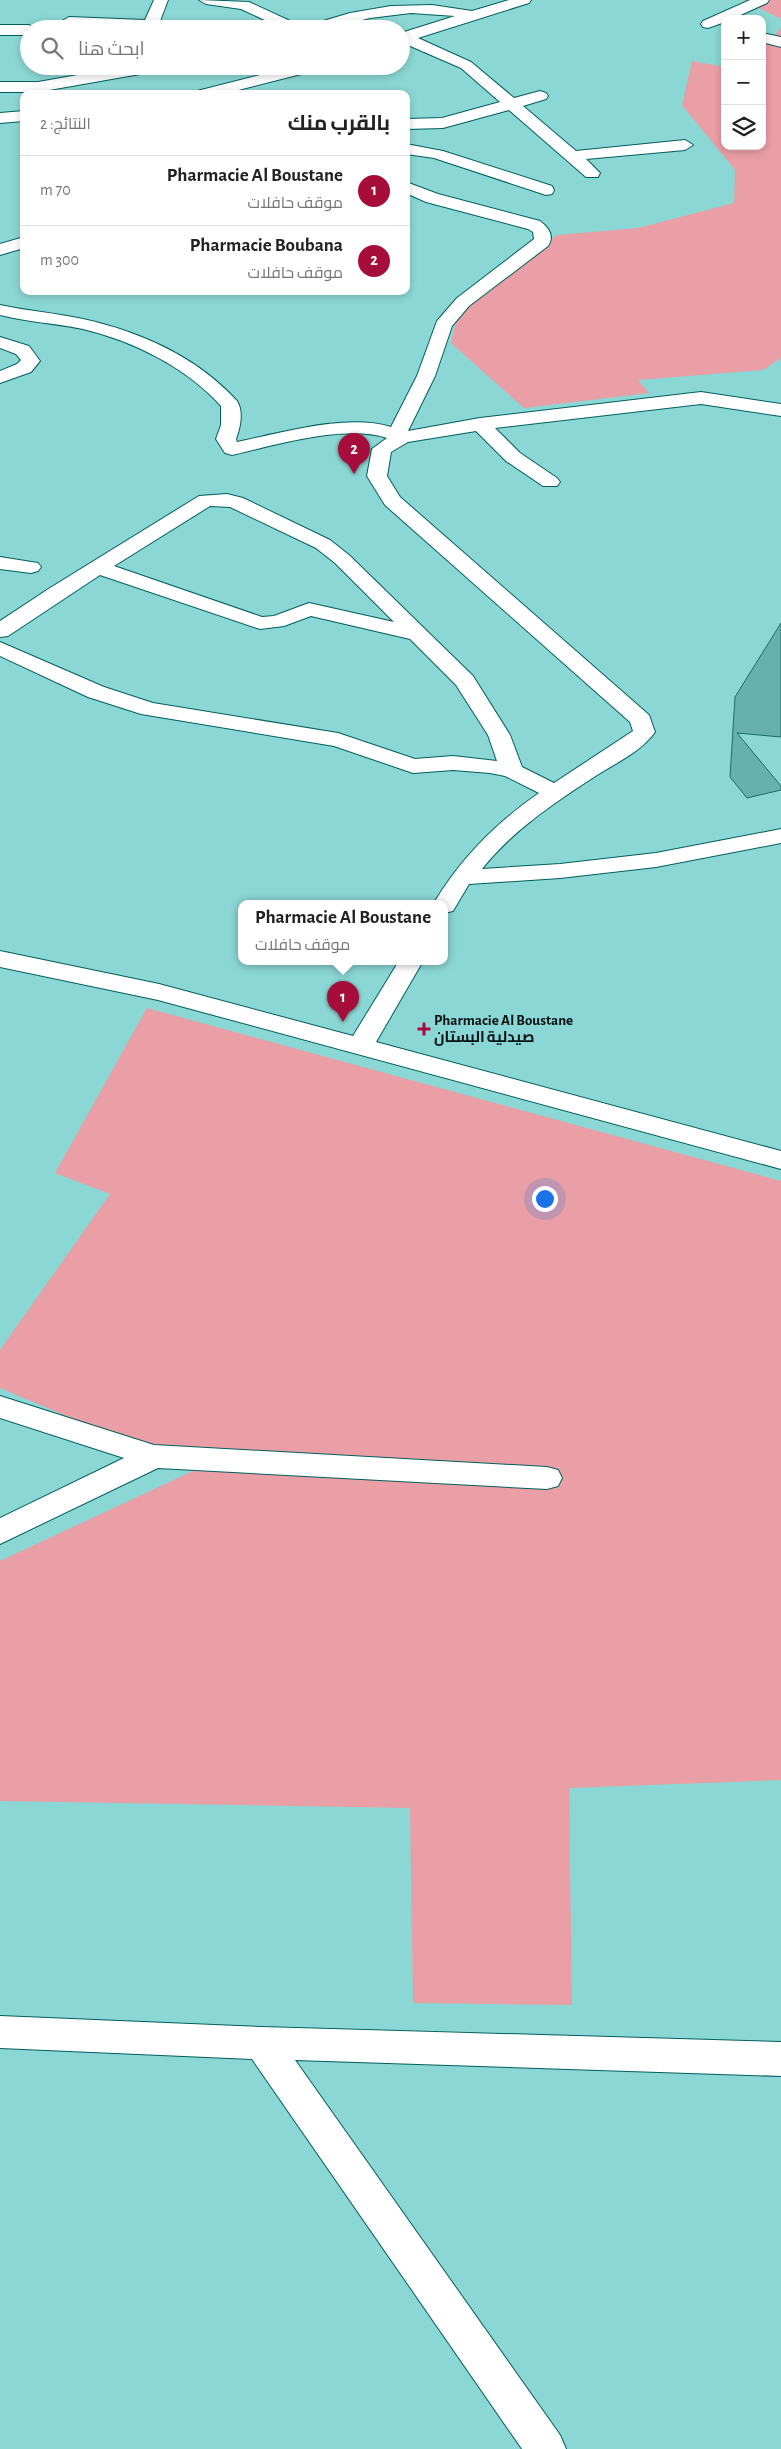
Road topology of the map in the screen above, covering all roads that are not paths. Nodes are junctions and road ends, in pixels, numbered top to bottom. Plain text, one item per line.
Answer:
1 (161, 0) edge
2 (206, 0) edge
3 (524, 0) edge
4 (762, 0) edge
5 (348, 4) dead end
6 (365, 13) junction
7 (728, 15) edge
8 (473, 16) junction
9 (721, 18) edge
10 (152, 20) edge
11 (277, 20) edge
12 (340, 20) edge
13 (721, 27) edge
14 (0, 30) edge
15 (20, 30) edge
16 (410, 36) edge
17 (766, 38) edge
18 (410, 41) edge
19 (781, 42) edge
20 (62, 75) edge
21 (106, 75) edge
22 (280, 75) edge
23 (60, 84) junction
24 (0, 87) edge
25 (219, 90) edge
26 (540, 96) dead end
27 (510, 103) junction
28 (20, 116) edge
29 (0, 118) edge
30 (410, 124) edge
31 (685, 145) dead end
32 (410, 149) edge
33 (571, 156) junction
34 (592, 173) dead end
35 (410, 189) edge
36 (546, 190) dead end
37 (20, 243) edge
38 (0, 250) edge
39 (0, 310) edge
40 (0, 342) edge
41 (0, 377) edge
42 (781, 410) edge
43 (480, 424) junction
44 (400, 436) junction
45 (550, 482) dead end
46 (0, 563) edge
47 (30, 567) dead end
48 (98, 567) junction
49 (0, 631) edge
50 (414, 633) junction
51 (0, 648) edge
52 (512, 771) junction
53 (555, 792) junction
54 (781, 836) edge
55 (462, 876) junction
56 (448, 900) edge
57 (0, 959) edge
58 (409, 965) edge
59 (361, 1045) junction
60 (781, 1160) edge
61 (0, 1407) edge
62 (154, 1456) junction
63 (547, 1478) dead end
64 (0, 1532) edge
65 (0, 2032) edge
66 (262, 2044) junction
67 (781, 2059) edge
68 (546, 2449) edge

1 - 10 street
2 - 11 street
3 - 8 street
4 - 7 street
5 - 6 street
6 - 8 street
6 - 12 street
8 - 16 street
9 - 13 street
14 - 15 street
17 - 19 street
18 - 27 street
20 - 23 street
21 - 23 street
22 - 25 street
23 - 24 street
26 - 27 street
27 - 30 street
27 - 33 street
28 - 29 street
31 - 33 street
32 - 36 street
33 - 34 street
35 - 44 street
37 - 38 street
39 - 44 street
40 - 41 street
42 - 43 street
43 - 44 street
43 - 45 street
44 - 53 street
46 - 47 street
48 - 49 street
48 - 50 street
48 - 50 street
50 - 52 street
51 - 52 street
52 - 53 street
53 - 55 street
54 - 55 street
55 - 56 street
57 - 59 street
58 - 59 street
59 - 60 street
61 - 62 street
62 - 63 street
62 - 64 street
65 - 66 street
66 - 67 street
66 - 68 street

